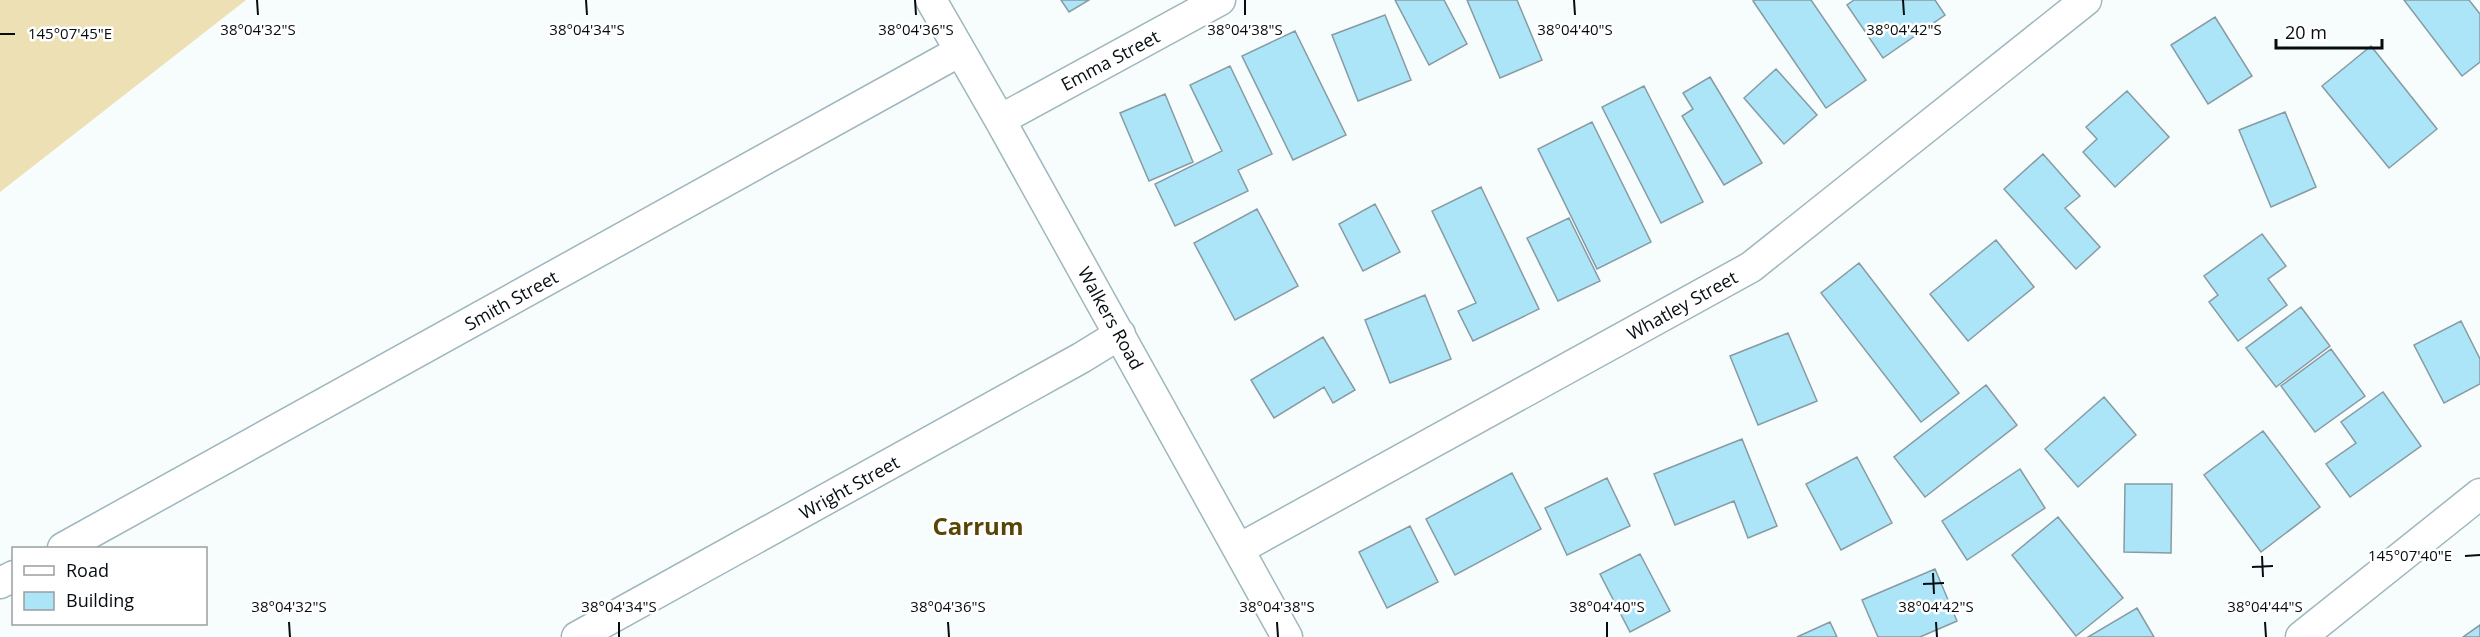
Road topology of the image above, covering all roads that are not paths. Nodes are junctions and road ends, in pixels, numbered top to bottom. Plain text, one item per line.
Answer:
1 (931, 0) edge
2 (1221, 0) edge
3 (2086, 0) edge
4 (960, 51) junction
5 (1000, 120) junction
6 (1120, 334) junction
7 (2480, 494) edge
8 (67, 547) edge
9 (1239, 549) junction
10 (577, 637) edge
11 (1287, 637) edge
12 (2301, 637) edge

1 - 4 street, Walkers Road
2 - 5 street, Emma Street
3 - 9 street, Whatley Street
4 - 5 street, Walkers Road
4 - 8 street, Smith Street
5 - 6 street, Walkers Road
6 - 9 street, Walkers Road
6 - 10 street, Wright Street
7 - 12 street
9 - 11 street, Walkers Road

